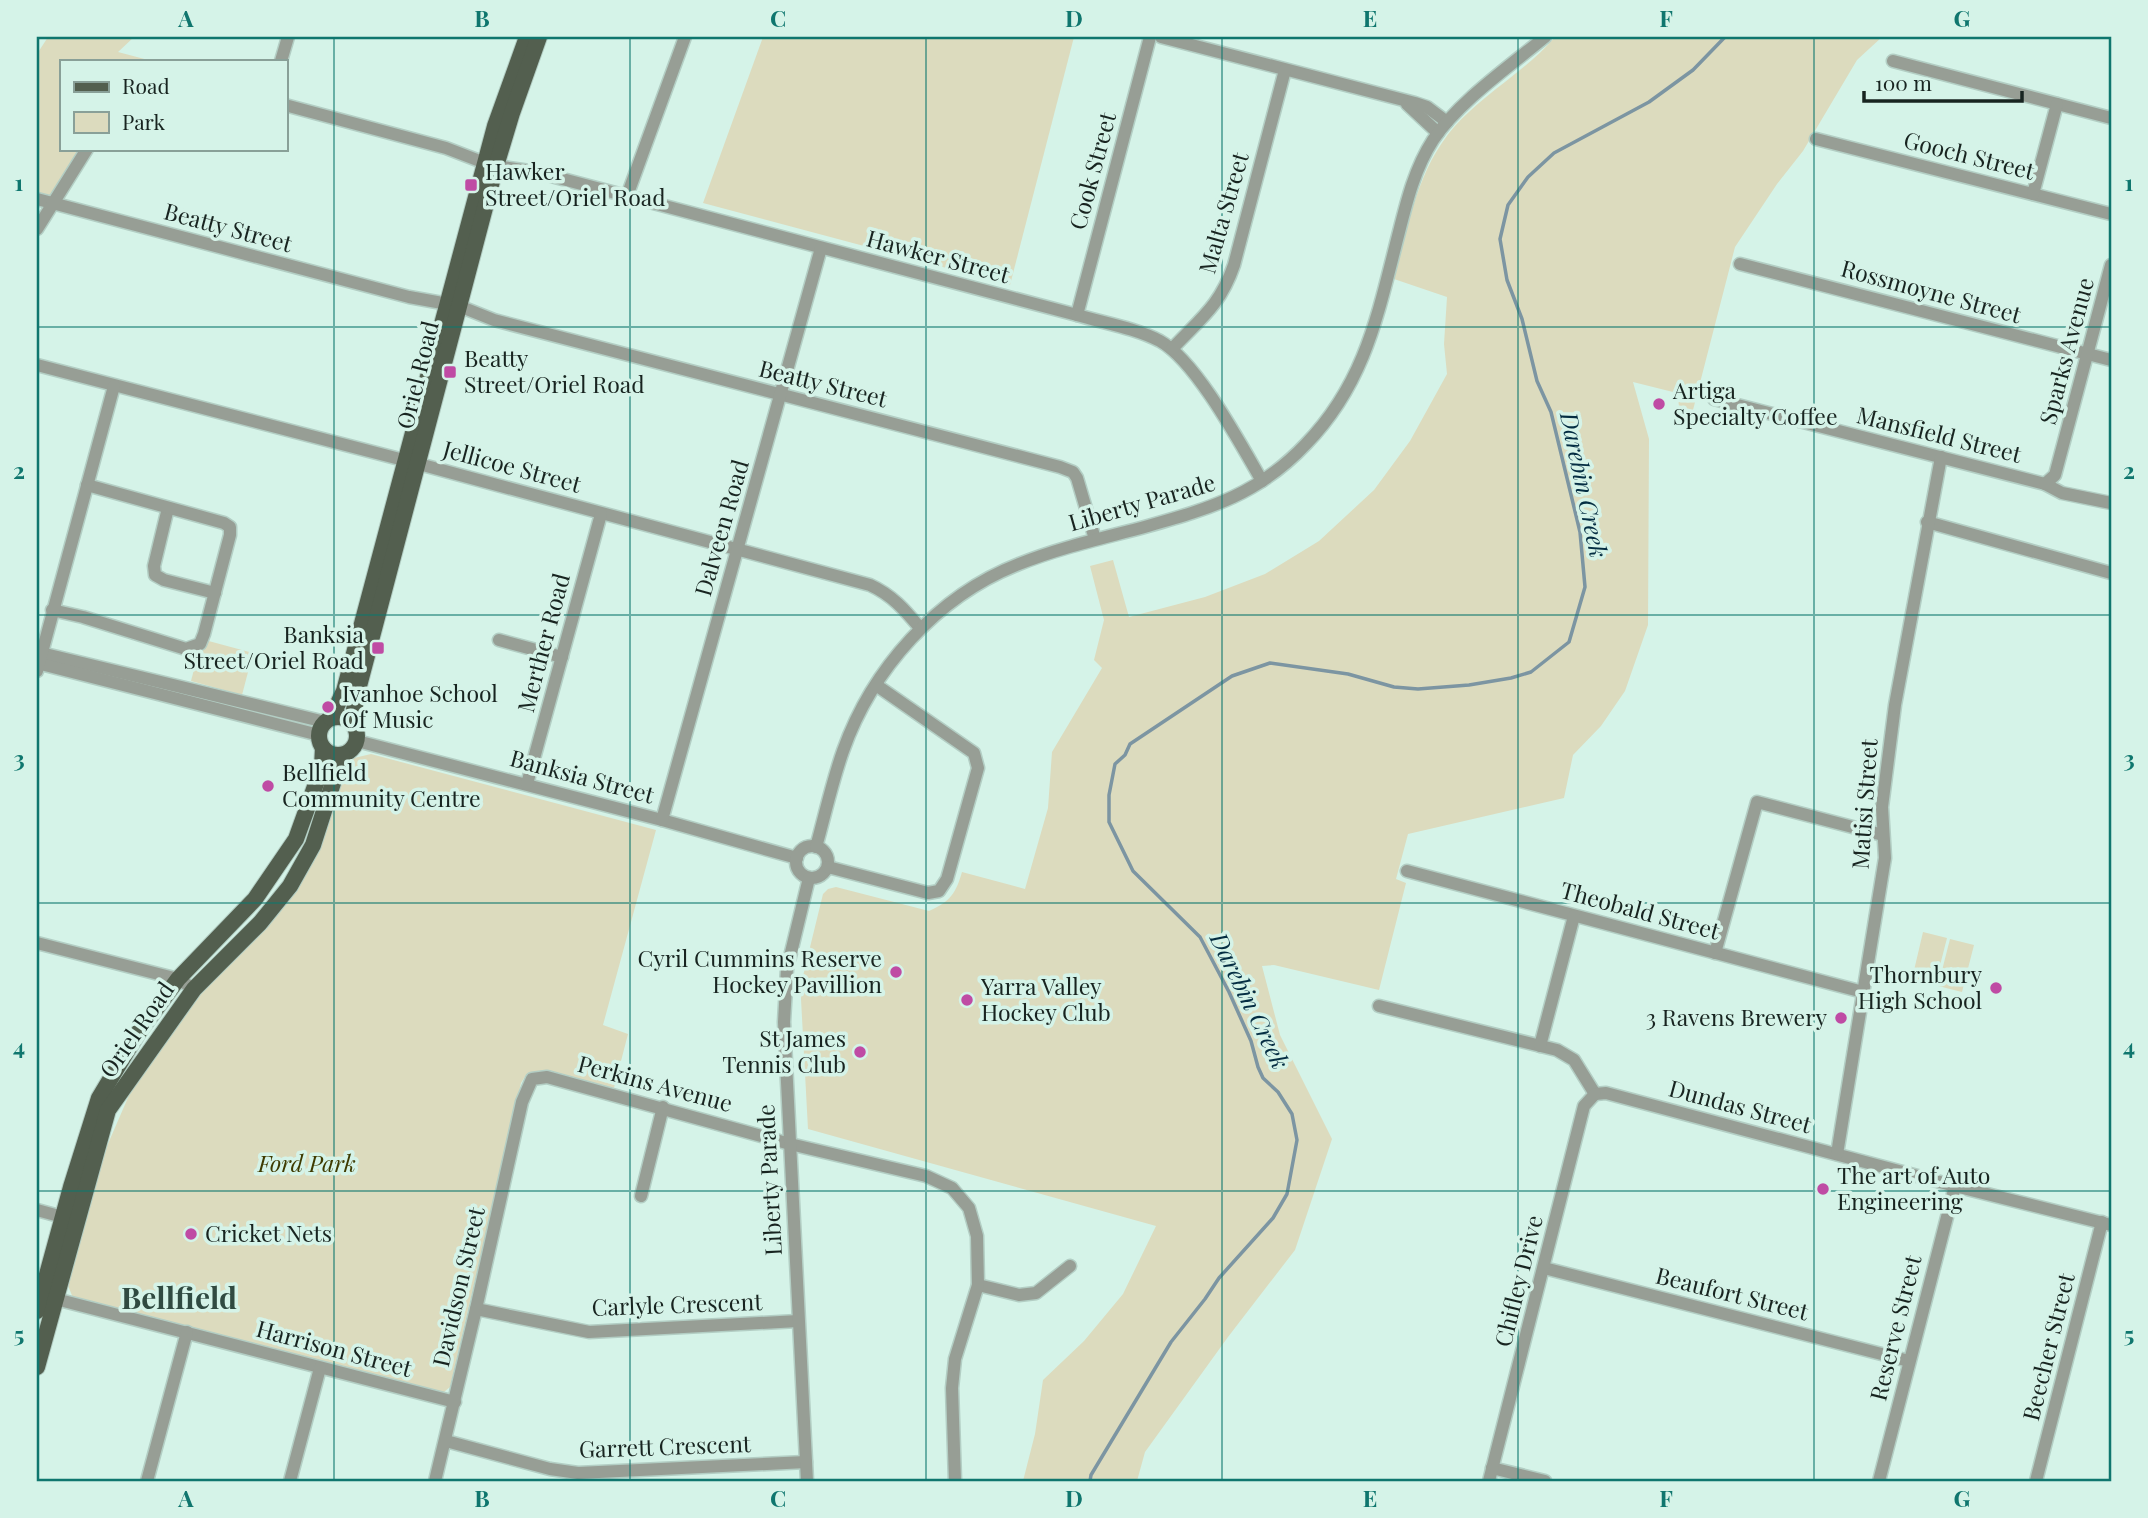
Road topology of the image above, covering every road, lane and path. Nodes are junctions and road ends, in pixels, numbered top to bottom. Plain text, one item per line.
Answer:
1 (288, 37) edge
2 (527, 37) edge
3 (539, 37) edge
4 (685, 37) edge
5 (1150, 37) edge
6 (1161, 37) edge
7 (1545, 37) edge
8 (281, 60) edge
9 (1893, 61) dead end
10 (1285, 70) junction
11 (1403, 102) junction
12 (2057, 104) junction
13 (287, 106) edge
14 (2111, 118) edge
15 (1447, 122) junction
16 (1438, 133) junction
17 (1816, 139) dead end
18 (87, 150) edge
19 (492, 160) junction
20 (2033, 194) junction
21 (627, 196) junction
22 (37, 199) edge
23 (53, 203) junction
24 (2111, 214) edge
25 (37, 229) edge
26 (821, 248) junction
27 (1740, 264) dead end
28 (2111, 265) edge
29 (452, 309) junction
30 (1077, 315) junction
31 (1172, 349) junction
32 (2088, 354) junction
33 (2111, 360) edge
34 (37, 365) edge
35 (114, 386) junction
36 (782, 395) junction
37 (1714, 399) dead end
38 (1941, 457) junction
39 (412, 462) junction
40 (1262, 481) junction
41 (2045, 484) junction
42 (87, 485) junction
43 (2111, 503) edge
44 (168, 508) junction
45 (601, 514) junction
46 (1927, 522) junction
47 (1095, 539) junction
48 (738, 550) junction
49 (2111, 573) edge
50 (215, 593) junction
51 (52, 610) junction
52 (920, 628) junction
53 (499, 640) dead end
54 (562, 657) junction
55 (38, 660) edge
56 (876, 685) junction
57 (325, 731) junction
58 (356, 734) junction
59 (342, 755) junction
60 (527, 784) junction
61 (662, 820) junction
62 (1882, 835) junction
63 (816, 847) junction
64 (797, 858) junction
65 (828, 867) junction
66 (1407, 871) dead end
67 (809, 878) junction
68 (1574, 916) junction
69 (37, 943) edge
70 (1714, 953) junction
71 (178, 979) junction
72 (194, 989) junction
73 (1863, 992) junction
74 (1378, 1006) dead end
75 (1539, 1046) junction
76 (1595, 1094) junction
77 (522, 1102) joint
78 (663, 1107) junction
79 (790, 1143) junction
80 (1837, 1154) junction
81 (1955, 1186) junction
82 (641, 1196) dead end
83 (37, 1210) edge
84 (70, 1219) junction
85 (2107, 1224) edge
86 (1070, 1266) dead end
87 (1544, 1268) junction
88 (978, 1285) junction
89 (45, 1301) edge
90 (477, 1309) junction
91 (798, 1321) junction
92 (187, 1332) junction
93 (1909, 1361) junction
94 (37, 1367) edge
95 (320, 1368) junction
96 (454, 1402) junction
97 (446, 1441) junction
98 (806, 1462) junction
99 (1492, 1468) junction
100 (578, 1477) edge
101 (147, 1481) edge
102 (290, 1481) edge
103 (435, 1481) edge
104 (807, 1481) edge
105 (955, 1481) edge
106 (1489, 1481) edge
107 (1545, 1481) edge
108 (1879, 1481) edge
109 (2036, 1481) edge

1 - 8 street
2 - 19 main road, Oriel Road
3 - 19 main road, Oriel Road
4 - 21 street
5 - 30 street, Cook Street
6 - 10 street
7 - 15 street, Liberty Parade
9 - 12 street
10 - 11 street
10 - 31 street, Malta Street
11 - 15 street
11 - 16 street
12 - 14 street
12 - 20 street
13 - 19 street, Hawker Street
15 - 16 street, Liberty Parade
16 - 40 street, Liberty Parade
17 - 20 street, Gooch Street
18 - 23 street
19 - 21 street, Hawker Street
19 - 29 main road, Oriel Road
20 - 24 street, Gooch Street
21 - 26 street, Hawker Street
22 - 23 street, Beatty Street
23 - 25 street
23 - 29 street, Beatty Street
26 - 30 street, Hawker Street
26 - 36 street, Dalveen Road
27 - 32 street, Rossmoyne Street
28 - 32 street, Sparks Avenue
29 - 36 street, Beatty Street
29 - 39 main road, Oriel Road
30 - 31 street, Hawker Street
31 - 40 street, Hawker Street
32 - 33 street, Rossmoyne Street
32 - 41 street, Sparks Avenue
34 - 35 street, Jellicoe Street
35 - 39 street, Jellicoe Street
35 - 42 street
36 - 47 street, Beatty Street
36 - 48 street, Dalveen Road
37 - 38 street, Mansfield Street
38 - 41 street, Mansfield Street
38 - 46 street, Matisi Street
39 - 45 street, Jellicoe Street
39 - 57 main road, Oriel Road
39 - 58 main road, Oriel Road
40 - 47 street, Liberty Parade
41 - 43 street, Mansfield Street
42 - 44 street
42 - 51 street
44 - 50 street
44 - 50 street
45 - 48 street, Jellicoe Street
45 - 54 street, Merther Road
46 - 49 street
46 - 62 street, Matisi Street
47 - 52 street, Liberty Parade
48 - 52 street, Jellicoe Street
48 - 61 street, Dalveen Road
50 - 51 street
51 - 55 street
52 - 56 street, Liberty Parade
53 - 54 street
54 - 60 street, Merther Road
55 - 57 street
56 - 63 street, Liberty Parade
56 - 65 street
57 - 58 main road
57 - 59 main road
57 - 71 main road, Oriel Road
58 - 59 main road
58 - 60 street, Banksia Street
59 - 72 main road, Oriel Road
60 - 61 street, Banksia Street
61 - 64 street, Banksia Street
62 - 70 street
62 - 73 street, Matisi Street
63 - 64 street
63 - 65 street
64 - 67 street
65 - 67 street
66 - 68 street, Theobald Street
67 - 79 street, Liberty Parade
68 - 70 street, Theobald Street
68 - 75 street
69 - 71 street
70 - 73 street, Theobald Street
71 - 72 street
71 - 84 main road, Oriel Road
72 - 84 main road, Oriel Road
73 - 80 street, Matisi Street
74 - 75 street
75 - 76 street
76 - 80 street, Dundas Street
76 - 87 street, Chifley Drive
77 - 78 street, Perkins Avenue
77 - 90 street, Davidson Street
78 - 79 street, Perkins Avenue
78 - 82 street
79 - 88 street, Perkins Avenue
79 - 91 street, Liberty Parade
80 - 81 street, Dundas Street
81 - 85 street, Dundas Street
81 - 93 street, Reserve Street
83 - 84 street
84 - 89 main road, Oriel Road
85 - 109 street, Beecher Street
86 - 88 street
87 - 93 street, Beaufort Street
87 - 99 street, Chifley Drive
88 - 105 street, Perkins Avenue
89 - 92 street, Harrison Street
89 - 94 main road, Oriel Road
90 - 91 street, Carlyle Crescent
90 - 96 street, Davidson Street
91 - 98 street, Liberty Parade
92 - 95 street, Harrison Street
92 - 101 street
93 - 108 street, Reserve Street
95 - 96 street, Harrison Street
95 - 102 street
96 - 97 street, Davidson Street
97 - 100 street, Garrett Crescent
97 - 103 street, Davidson Street
98 - 100 street, Garrett Crescent
98 - 104 street, Liberty Parade
99 - 106 street, Chifley Drive
99 - 107 street

